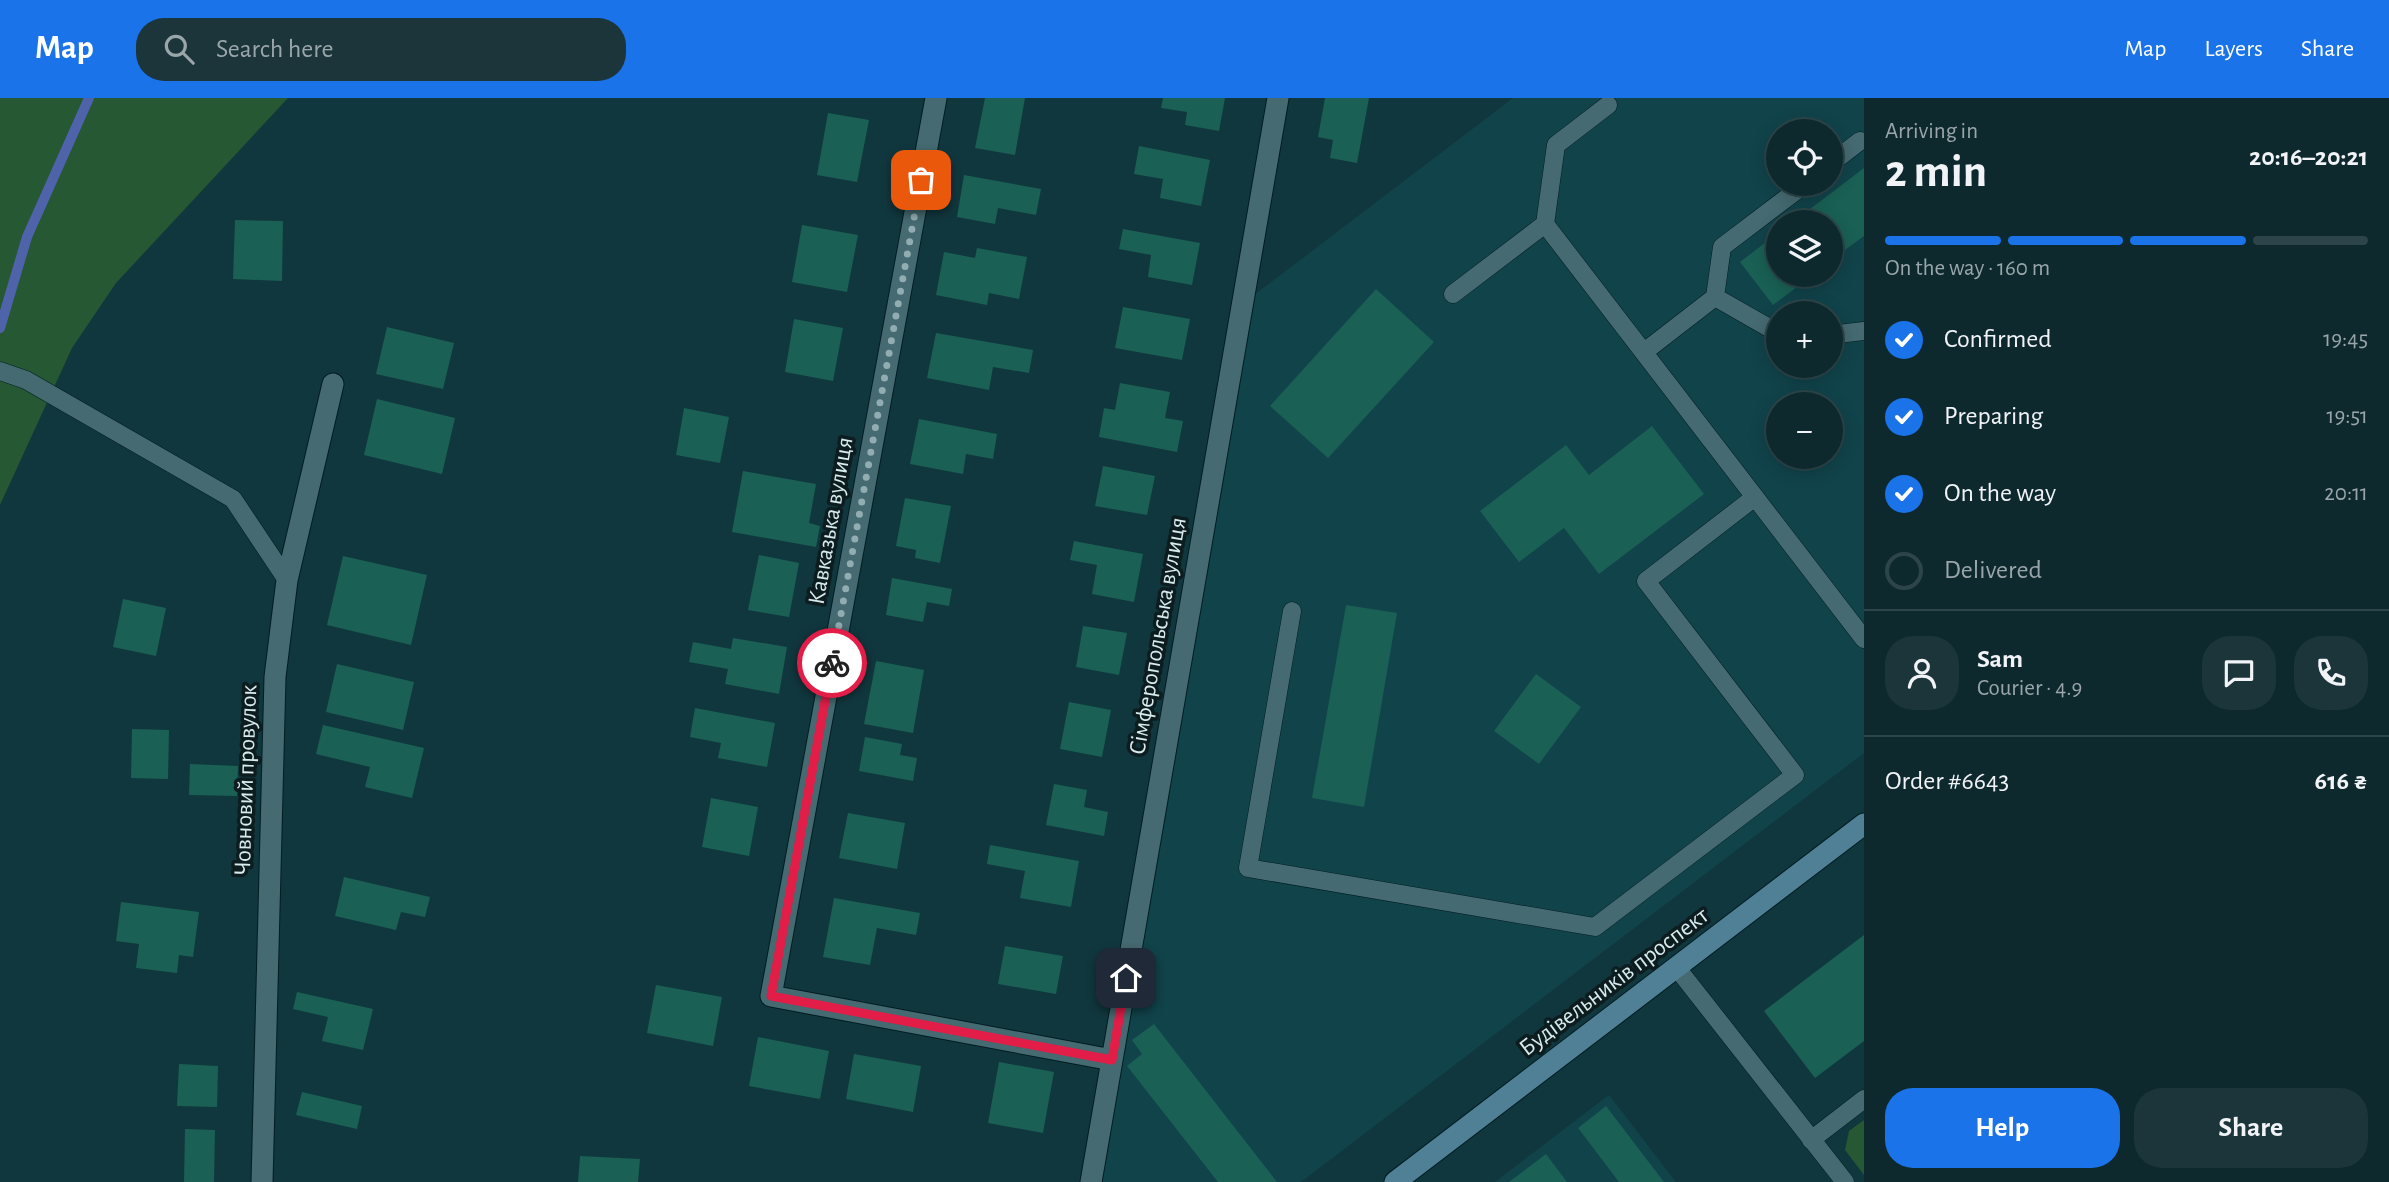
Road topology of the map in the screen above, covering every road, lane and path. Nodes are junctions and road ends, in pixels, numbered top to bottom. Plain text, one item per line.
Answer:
1 (936, 98) edge
2 (1278, 98) edge
3 (1608, 106) dead end
4 (1860, 141) dead end
5 (1843, 154) edge
6 (1789, 196) edge
7 (1545, 224) junction
8 (1453, 295) dead end
9 (1716, 297) junction
10 (1766, 326) edge
11 (1864, 331) edge
12 (1843, 333) edge
13 (1644, 352) junction
14 (0, 371) edge
15 (333, 384) dead end
16 (1755, 497) junction
17 (287, 580) junction
18 (1292, 611) dead end
19 (1864, 639) edge
20 (1864, 824) edge
21 (1677, 968) junction
22 (1112, 1060) junction
23 (1864, 1099) edge
24 (1811, 1140) junction
25 (262, 1182) edge
26 (1091, 1182) edge
27 (1395, 1182) edge
28 (1844, 1182) edge

1 - 22 street, Кавказька вулиця
2 - 22 street, Сімферопольська вулиця
3 - 7 lane
4 - 5 lane
6 - 9 lane
7 - 8 lane
7 - 13 lane
9 - 10 lane
9 - 13 lane
11 - 12 lane
13 - 16 lane
14 - 17 lane
15 - 17 street, Човновий провулок
16 - 18 lane
16 - 19 lane
17 - 25 street, Човновий провулок
20 - 21 street, Будівельників проспект
21 - 24 lane
21 - 27 street, Будівельників проспект
22 - 26 street, Сімферопольська вулиця
23 - 24 lane
24 - 28 lane

